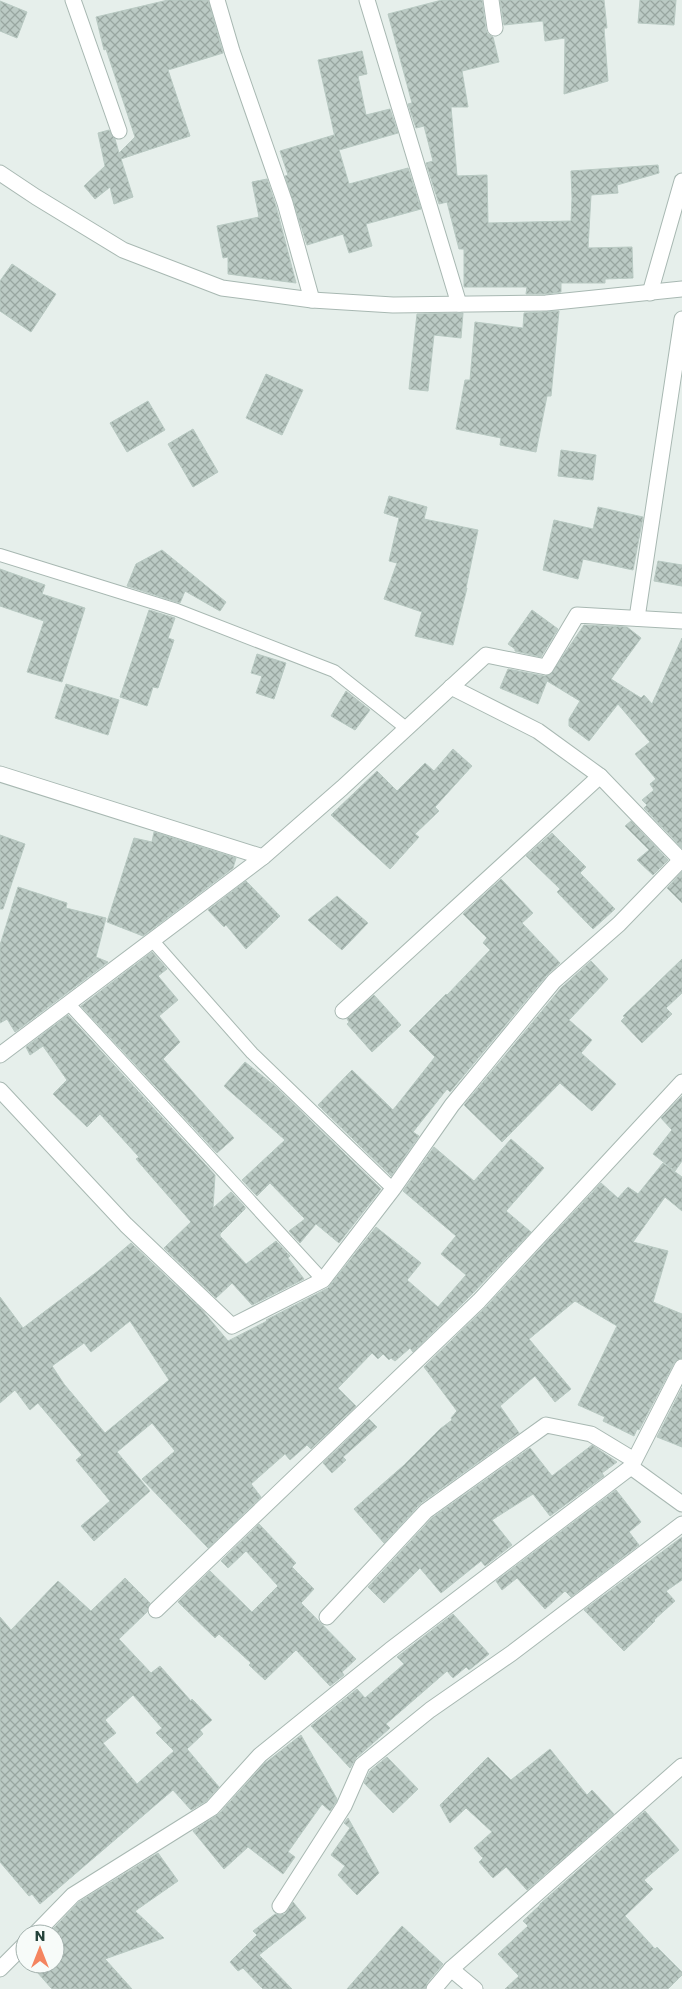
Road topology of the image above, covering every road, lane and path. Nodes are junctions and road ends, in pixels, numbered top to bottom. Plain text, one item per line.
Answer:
1 (73, 0) edge
2 (217, 0) edge
3 (367, 0) edge
4 (491, 0) edge
5 (495, 28) dead end
6 (118, 131) dead end
7 (0, 173) edge
8 (682, 181) edge
9 (682, 289) edge
10 (650, 293) junction
11 (312, 300) junction
12 (459, 304) junction
13 (682, 319) edge
14 (0, 555) edge
15 (637, 618) junction
16 (682, 621) edge
17 (451, 687) junction
18 (406, 728) junction
19 (0, 774) edge
20 (600, 776) junction
21 (263, 857) junction
22 (682, 861) edge
23 (152, 940) junction
24 (68, 1003) junction
25 (343, 1011) dead end
26 (0, 1055) edge
27 (682, 1082) edge
28 (0, 1090) edge
29 (393, 1189) junction
30 (322, 1280) junction
31 (682, 1367) edge
32 (632, 1464) junction
33 (682, 1504) edge
34 (682, 1524) edge
35 (156, 1610) dead end
36 (327, 1617) dead end
37 (682, 1766) edge
38 (280, 1906) dead end
39 (45, 1924) edge
40 (15, 1954) edge
41 (0, 1969) edge
42 (451, 1969) junction
43 (434, 1989) edge
44 (475, 1989) edge

1 - 6 street
2 - 11 street
3 - 12 street
4 - 5 street
7 - 11 street
8 - 10 street
9 - 10 street
10 - 12 street
11 - 12 street
13 - 15 street
14 - 18 lane
15 - 16 street
15 - 17 street
17 - 18 street
17 - 20 street
18 - 21 street
19 - 21 street
20 - 22 street
20 - 25 street
21 - 23 street
22 - 29 street
23 - 24 street
23 - 29 lane
24 - 26 street
24 - 30 lane
27 - 35 street
28 - 30 street
29 - 30 street
31 - 32 street
32 - 33 street
32 - 36 street
32 - 39 street
34 - 38 street
37 - 42 street
40 - 41 street
42 - 43 street
42 - 44 street

